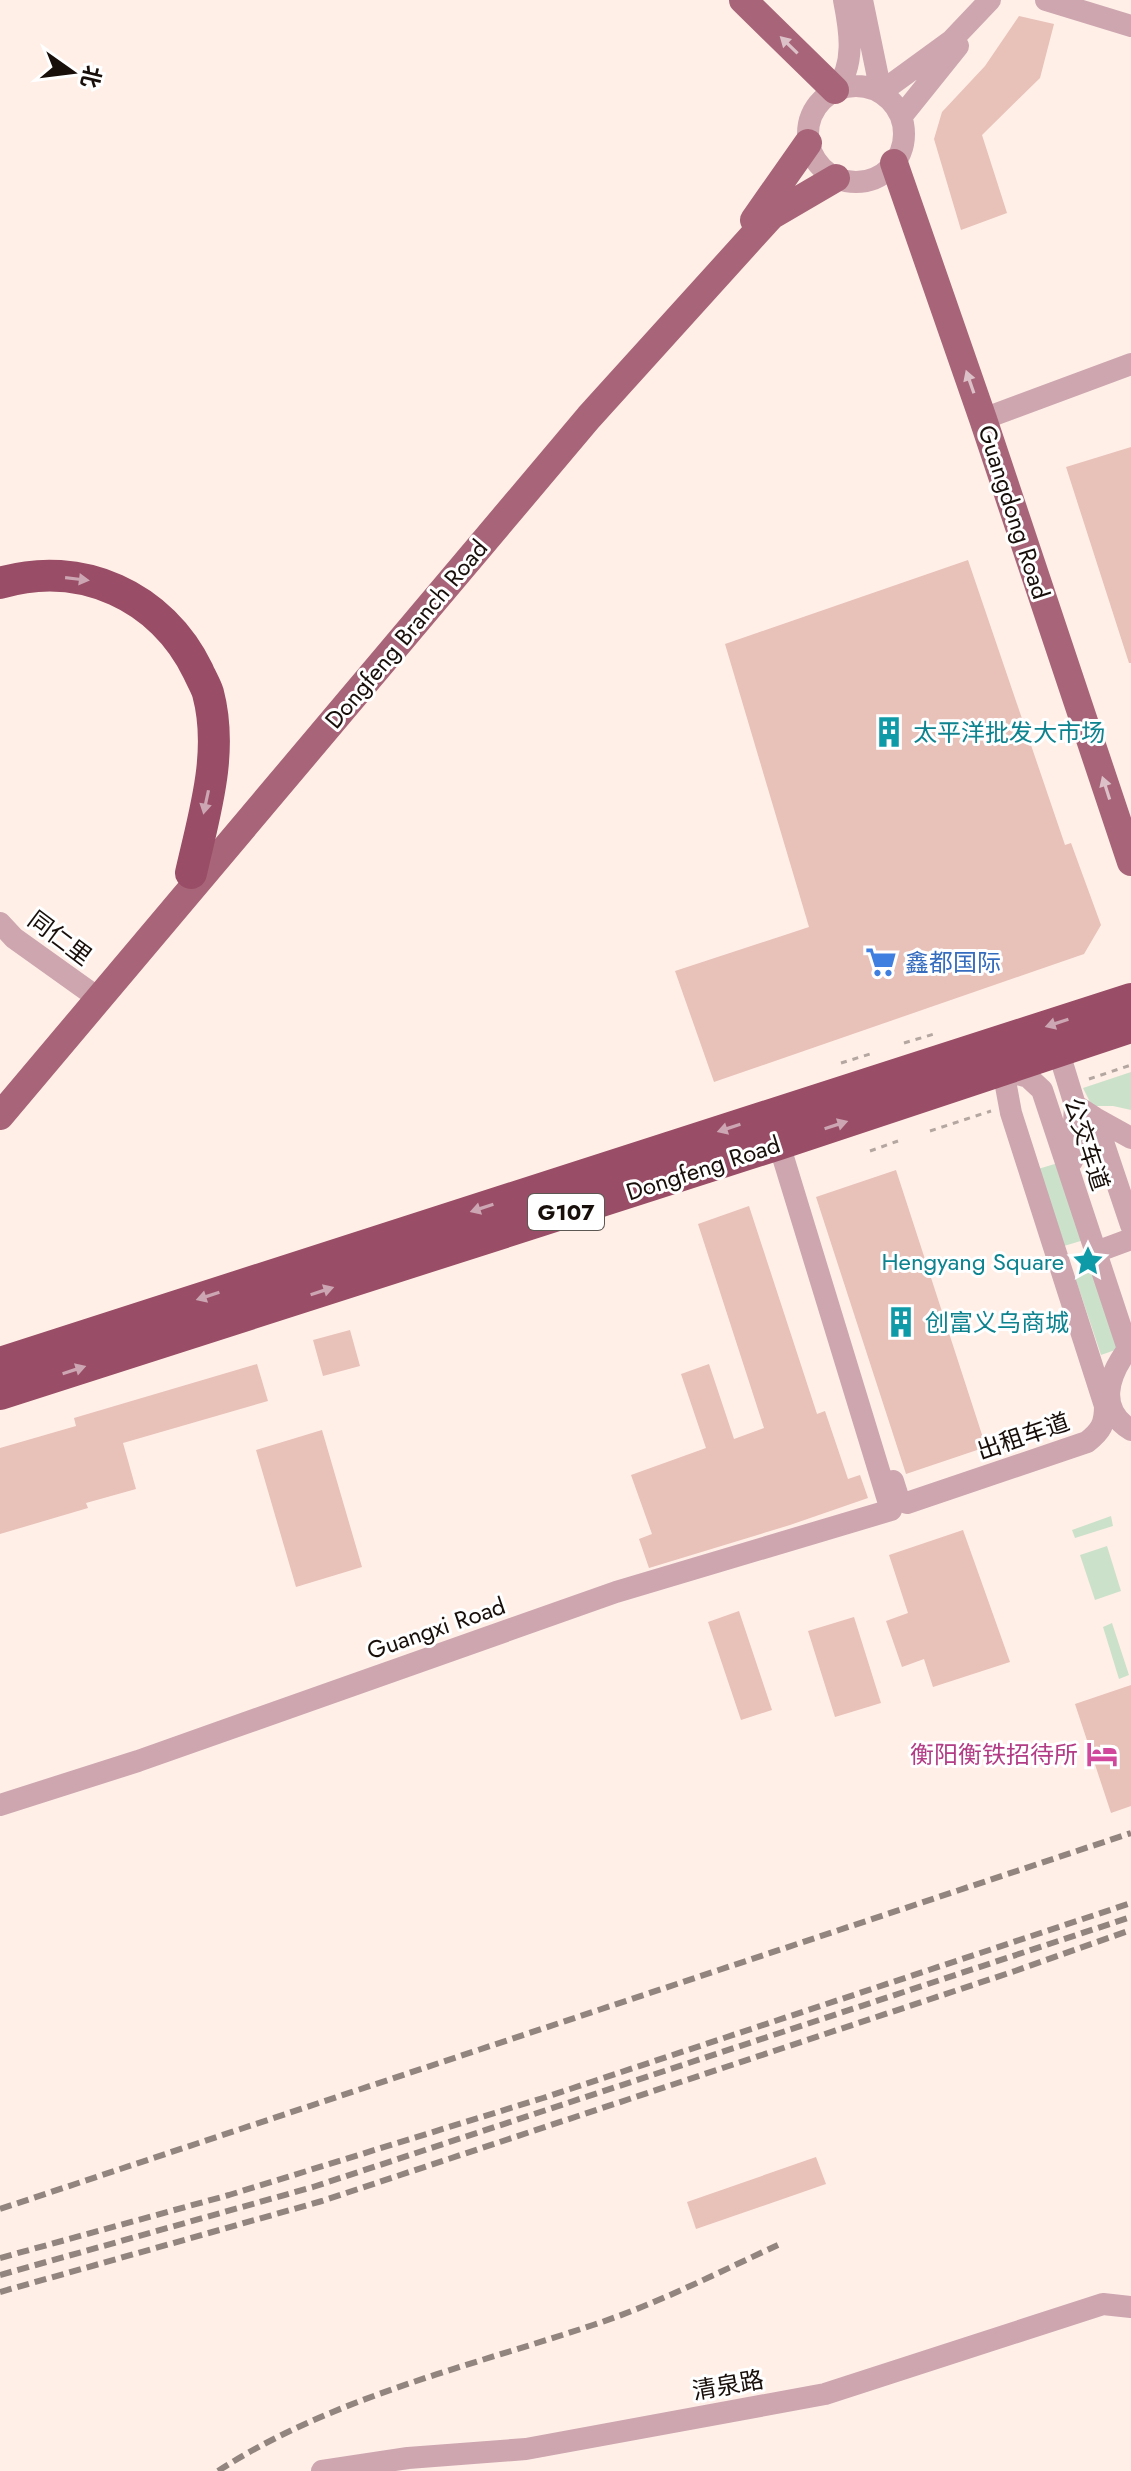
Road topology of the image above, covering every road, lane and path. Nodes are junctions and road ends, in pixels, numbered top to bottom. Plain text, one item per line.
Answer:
1 (743, 0) edge
2 (844, 0) edge
3 (862, 0) edge
4 (990, 0) edge
5 (1002, 0) edge
6 (1046, 0) edge
7 (1131, 26) edge
8 (835, 90) junction
9 (881, 92) junction
10 (901, 117) junction
11 (808, 143) junction
12 (894, 163) junction
13 (836, 178) junction
14 (1131, 364) edge
15 (983, 419) junction
16 (0, 583) edge
17 (1131, 862) edge
18 (191, 873) junction
19 (0, 923) edge
20 (91, 993) junction
21 (1131, 999) edge
22 (1131, 1027) edge
23 (934, 1034) dead end
24 (904, 1043) dead end
25 (1059, 1053) junction
26 (870, 1054) dead end
27 (841, 1063) dead end
28 (1003, 1070) junction
29 (0, 1102) edge
30 (1075, 1105) junction
31 (0, 1116) edge
32 (1095, 1118) junction
33 (963, 1121) dead end
34 (930, 1131) dead end
35 (1131, 1138) edge
36 (898, 1141) dead end
37 (779, 1144) junction
38 (870, 1151) dead end
39 (1131, 1225) edge
40 (1131, 1239) edge
41 (1098, 1251) junction
42 (1131, 1341) edge
43 (0, 1363) edge
44 (0, 1394) edge
45 (1131, 1430) edge
46 (898, 1502) junction
47 (0, 1805) edge
48 (1131, 2307) edge
49 (322, 2471) edge

8 -> 1 main road
2 - 8 street
3 - 9 street
4 - 9 street
5 - 10 street
6 - 7 street
8 - 9 street
8 - 11 street
9 - 10 street
10 - 12 street
11 - 13 street
11 - 18 main road, Dongfeng Branch Road
12 - 13 street
15 -> 12 main road, Guangdong Road
13 - 31 main road, Dongfeng Branch Road
14 - 15 street
17 -> 15 main road, Guangdong Road
16 -> 18 highway
18 - 20 main road, Dongfeng Branch Road
19 - 20 street, 同仁里
20 - 29 main road, Dongfeng Branch Road
21 -> 43 highway, Dongfeng Road / G107
22 - 25 highway, Dongfeng Road / G107
23 - 24 path
25 - 28 highway, Dongfeng Road / G107
25 - 30 street
26 - 27 path
37 -> 28 highway, Dongfeng Road / G107
28 - 41 street, 公交车道
28 - 46 street, 出租车道
30 - 32 street
30 - 41 street
32 - 35 street
32 - 39 street
33 - 34 path
36 - 38 path
44 -> 37 highway, Dongfeng Road / G107
37 - 46 street
40 - 41 street
41 - 42 street
41 - 45 street, 公交车道
46 - 47 street, Guangxi Road
48 - 49 street, 清泉路

